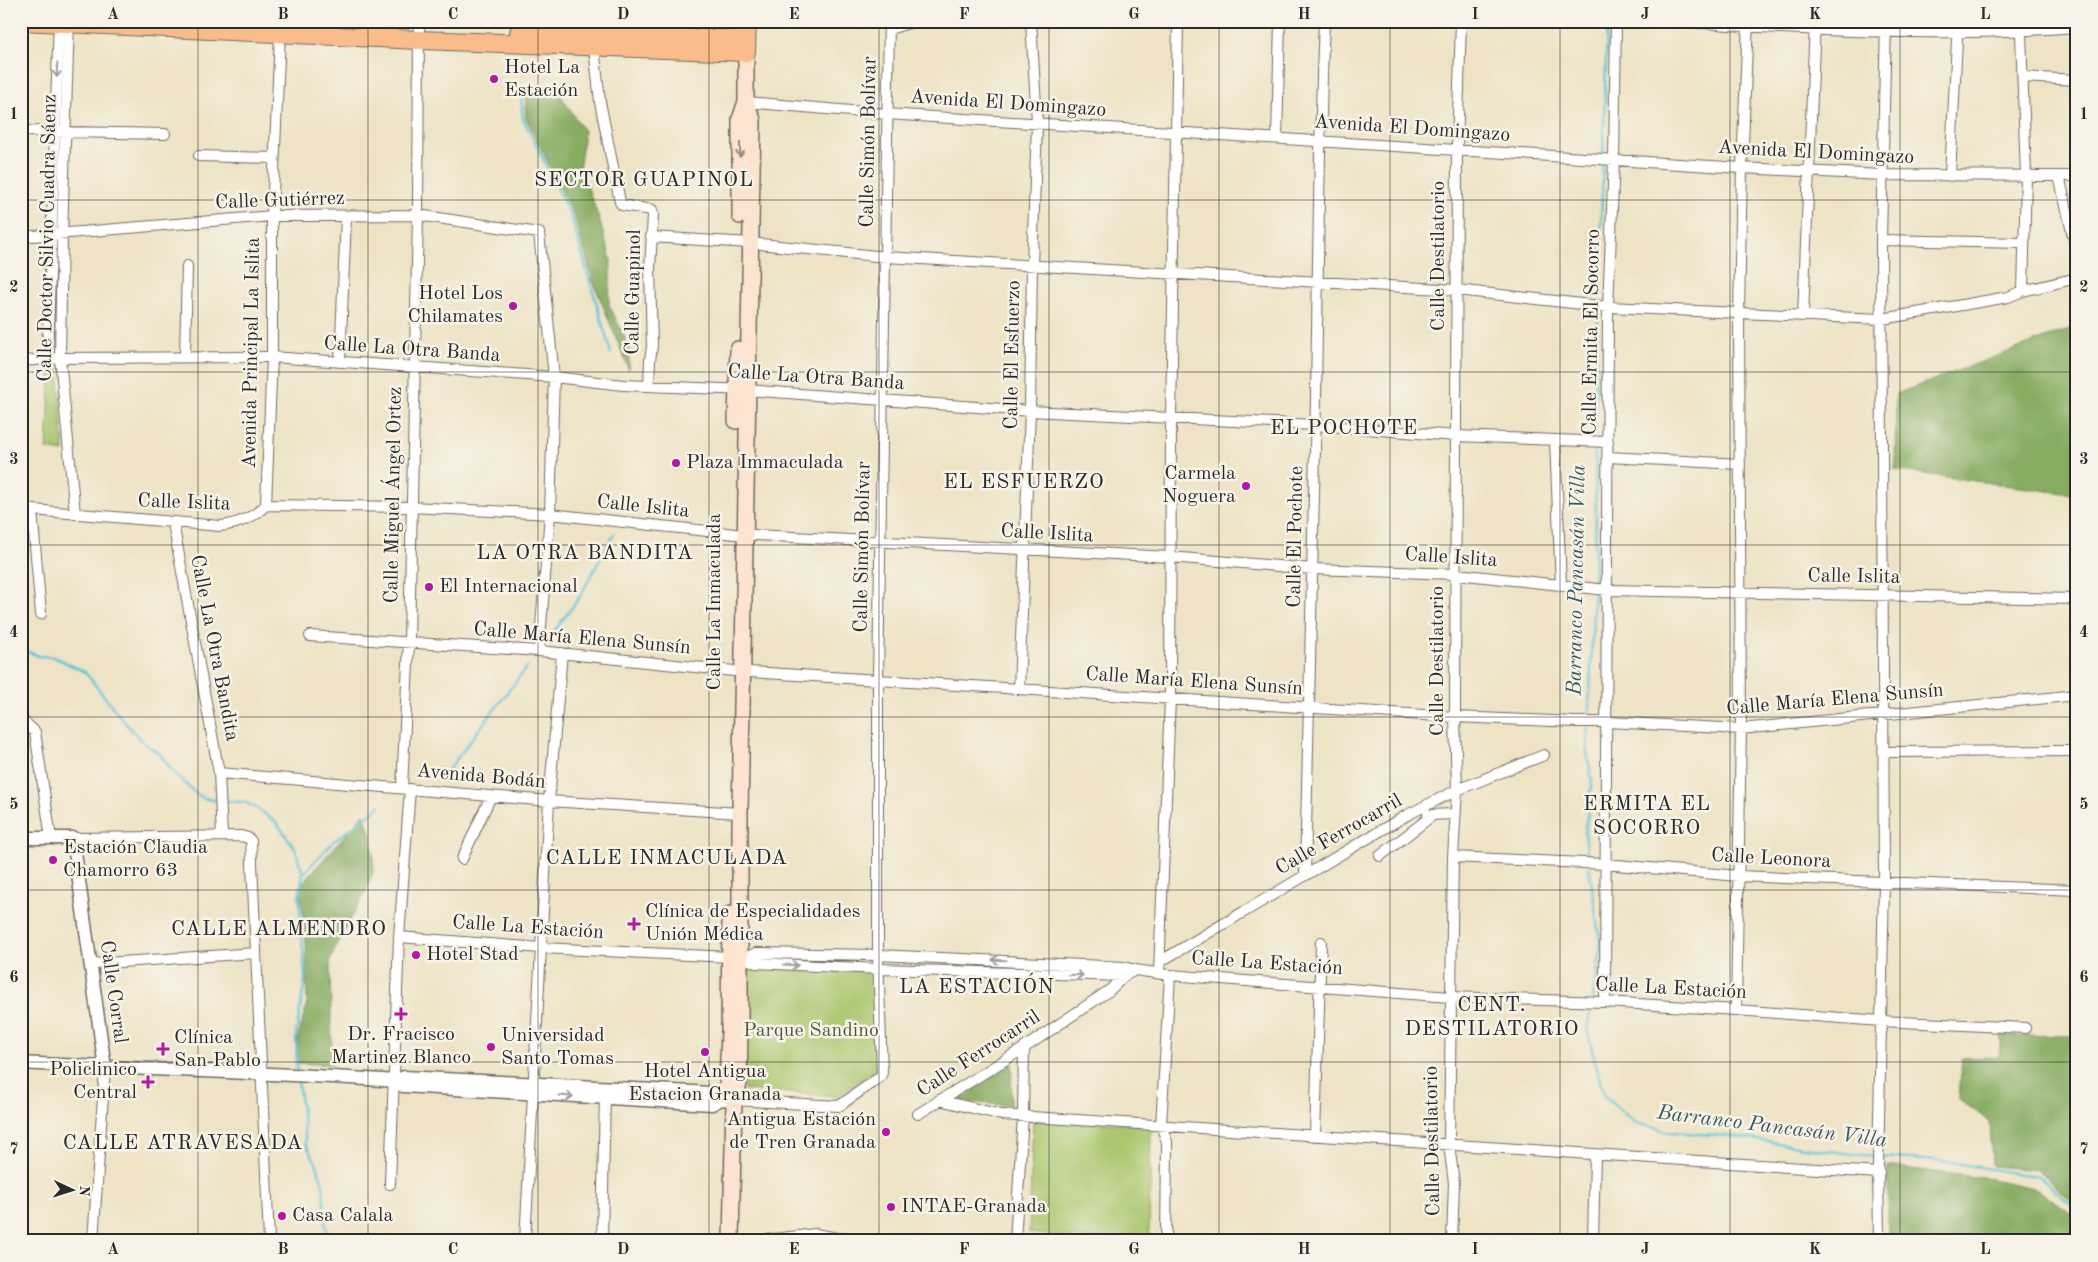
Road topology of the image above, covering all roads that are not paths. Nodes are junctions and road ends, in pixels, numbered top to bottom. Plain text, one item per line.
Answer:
1 (21, 21) edge
2 (256, 21) edge
3 (747, 21) edge
4 (916, 21) edge
5 (1030, 21) edge
6 (1178, 21) edge
7 (1280, 21) edge
8 (1324, 21) edge
9 (1460, 21) edge
10 (1616, 21) edge
11 (1678, 21) edge
12 (1958, 21) edge
13 (64, 22) edge
14 (1748, 24) edge
15 (171, 25) edge
16 (889, 25) edge
17 (1815, 25) edge
18 (277, 26) edge
19 (1886, 26) edge
20 (2019, 26) edge
21 (2077, 27) edge
22 (419, 30) edge
23 (1958, 32) junction
24 (555, 33) edge
25 (630, 42) junction
26 (746, 46) junction
27 (594, 47) junction
28 (2023, 77) junction
29 (2077, 80) edge
30 (746, 102) junction
31 (886, 114) junction
32 (1037, 124) junction
33 (21, 131) edge
34 (60, 132) junction
35 (1176, 132) junction
36 (166, 134) dead end
37 (1277, 138) junction
38 (1319, 141) junction
39 (1457, 149) junction
40 (199, 156) dead end
41 (274, 158) junction
42 (1610, 159) junction
43 (1742, 168) junction
44 (1810, 172) junction
45 (1882, 175) junction
46 (1950, 176) junction
47 (2026, 176) junction
48 (2059, 176) junction
49 (2077, 176) edge
50 (53, 184) junction
51 (64, 184) junction
52 (418, 215) junction
53 (272, 216) junction
54 (346, 216) junction
55 (56, 234) junction
56 (21, 236) edge
57 (651, 237) junction
58 (1881, 240) junction
59 (745, 243) junction
60 (2023, 243) junction
61 (2077, 253) edge
62 (886, 257) junction
63 (1032, 265) junction
64 (187, 266) dead end
65 (1175, 275) junction
66 (2077, 278) edge
67 (1318, 283) junction
68 (1457, 290) junction
69 (2023, 291) junction
70 (1608, 307) junction
71 (1739, 314) junction
72 (1803, 316) junction
73 (1882, 319) junction
74 (185, 357) junction
75 (272, 357) junction
76 (60, 358) junction
77 (47, 359) junction
78 (21, 361) edge
79 (340, 362) junction
80 (414, 367) junction
81 (554, 377) junction
82 (649, 385) junction
83 (742, 390) junction
84 (884, 400) junction
85 (1030, 412) junction
86 (1171, 419) junction
87 (1316, 425) junction
88 (1456, 436) junction
89 (1555, 440) junction
90 (1608, 442) junction
91 (1608, 457) junction
92 (1740, 464) junction
93 (266, 505) junction
94 (410, 507) junction
95 (21, 509) edge
96 (32, 510) junction
97 (75, 514) junction
98 (550, 514) junction
99 (173, 523) junction
100 (740, 534) junction
101 (881, 542) junction
102 (1025, 551) junction
103 (1170, 557) junction
104 (1313, 569) junction
105 (1456, 574) junction
106 (1561, 586) junction
107 (1598, 590) junction
108 (1740, 592) junction
109 (1883, 596) junction
110 (2077, 599) edge
111 (41, 614) dead end
112 (310, 636) dead end
113 (409, 642) junction
114 (539, 651) junction
115 (562, 653) junction
116 (738, 671) junction
117 (878, 680) junction
118 (1019, 689) junction
119 (2077, 695) edge
120 (1170, 699) junction
121 (1308, 707) junction
122 (1883, 715) junction
123 (21, 718) edge
124 (1455, 718) junction
125 (1606, 722) junction
126 (1741, 729) junction
127 (21, 731) edge
128 (35, 732) junction
129 (2077, 751) edge
130 (1884, 752) junction
131 (1544, 754) dead end
132 (220, 776) junction
133 (406, 789) junction
134 (1457, 790) junction
135 (491, 796) junction
136 (549, 800) junction
137 (736, 812) junction
138 (1433, 814) junction
139 (1455, 814) junction
140 (1407, 815) junction
141 (222, 836) junction
142 (21, 838) edge
143 (51, 838) junction
144 (74, 838) junction
145 (1380, 856) dead end
146 (1453, 857) junction
147 (462, 859) dead end
148 (1605, 864) junction
149 (1305, 874) junction
150 (1738, 876) junction
151 (1881, 883) junction
152 (2077, 890) edge
153 (399, 937) junction
154 (1321, 942) dead end
155 (541, 948) junction
156 (256, 952) junction
157 (878, 955) junction
158 (738, 958) junction
159 (950, 958) junction
160 (1026, 961) junction
161 (1160, 961) junction
162 (90, 964) junction
163 (879, 969) junction
164 (950, 971) junction
165 (1124, 971) junction
166 (1026, 973) junction
167 (1159, 974) junction
168 (1170, 975) junction
169 (1321, 985) junction
170 (1450, 997) junction
171 (1603, 1003) junction
172 (1736, 1010) junction
173 (1881, 1021) junction
174 (2026, 1028) dead end
175 (1024, 1048) junction
176 (21, 1063) edge
177 (105, 1068) junction
178 (263, 1073) junction
179 (394, 1081) junction
180 (534, 1089) junction
181 (604, 1094) junction
182 (728, 1100) junction
183 (938, 1100) junction
184 (918, 1114) dead end
185 (1023, 1116) junction
186 (1161, 1125) junction
187 (1315, 1136) junction
188 (1448, 1144) junction
189 (1596, 1155) junction
190 (1878, 1170) junction
191 (390, 1184) dead end
192 (93, 1241) edge
193 (269, 1241) edge
194 (525, 1241) edge
195 (602, 1241) edge
196 (707, 1241) edge
197 (730, 1241) edge
198 (742, 1241) edge
199 (757, 1241) edge
200 (854, 1241) edge
201 (1015, 1241) edge
202 (1166, 1241) edge
203 (1452, 1241) edge
204 (1593, 1241) edge
205 (1879, 1241) edge

1 - 13 highway
2 - 18 highway
3 - 26 highway
4 - 16 street
5 - 32 street, Calle El Esfuerzo
6 - 35 street
7 - 37 street
8 - 38 street, Calle El Pochote
9 - 39 street, Calle Destilatorio
10 - 42 street, Calle Ermita El Socorro
11 - 14 street
12 - 23 street
13 - 15 highway
13 - 34 street, Calle Doctor Silvio Cuadra Sáenz
14 - 17 street
14 - 43 street
15 - 18 highway
16 - 31 street, Calle Simón Bolívar
17 - 19 street
17 - 44 street
18 - 22 highway
18 - 41 street, Avenida Principal La Islita
19 - 23 street
19 - 45 street
20 - 21 street
20 - 23 street
20 - 28 street
22 - 24 highway
22 - 52 street, Calle Miguel Ángel Ortez
23 - 46 street
24 - 25 highway
24 - 27 highway
25 - 26 highway
25 - 27 highway
26 - 30 main road, Calle La Inmaculada
27 - 57 street, Calle Guapinol
28 - 29 street
28 - 47 street
30 - 31 street, Avenida El Domingazo
30 - 59 main road, Calle La Inmaculada
31 - 32 street, Avenida El Domingazo
31 - 62 street, Calle Simón Bolívar
32 - 35 street, Avenida El Domingazo
32 - 63 street, Calle El Esfuerzo
33 - 34 street
34 - 36 street
34 - 50 street, Calle Doctor Silvio Cuadra Sáenz
34 - 51 street, Calle Doctor Silvio Cuadra Sáenz
35 - 37 street, Avenida El Domingazo
35 - 65 street
37 - 38 street, Avenida El Domingazo
38 - 39 street, Avenida El Domingazo
38 - 67 street, Calle El Pochote
39 - 42 street, Avenida El Domingazo
39 - 68 street, Calle Destilatorio
40 - 41 street
41 - 53 street, Avenida Principal La Islita
42 - 43 street, Avenida El Domingazo
42 - 70 street, Calle Ermita El Socorro
43 - 44 street, Avenida El Domingazo
43 - 71 street
44 - 45 street, Avenida El Domingazo
44 - 72 street
45 - 46 street, Avenida El Domingazo
45 - 58 street
46 - 47 street, Avenida El Domingazo
47 - 48 street, Avenida El Domingazo
47 - 60 street
48 - 49 street, Avenida El Domingazo
48 - 61 street
50 - 51 street
50 - 55 street, Calle Doctor Silvio Cuadra Sáenz
51 - 55 street, Calle Doctor Silvio Cuadra Sáenz
52 - 54 street, Calle Gutiérrez
52 - 80 street, Calle Miguel Ángel Ortez
52 - 81 street, Calle Gutiérrez
53 - 54 street, Calle Gutiérrez
53 - 55 street, Calle Gutiérrez
53 - 75 street, Avenida Principal La Islita
54 - 79 street
55 - 56 street, Calle Gutiérrez
55 - 76 street, Calle Doctor Silvio Cuadra Sáenz
55 - 77 street, Calle Doctor Silvio Cuadra Sáenz
57 - 59 street
57 - 82 street, Calle Guapinol
58 - 60 street
58 - 73 street
59 - 62 street
59 - 83 main road, Calle La Inmaculada
60 - 69 street
62 - 63 street
62 - 84 street, Calle Simón Bolívar
63 - 65 street
63 - 85 street, Calle El Esfuerzo
64 - 74 street
65 - 67 street
65 - 86 street
66 - 69 street
67 - 68 street
67 - 87 street, Calle El Pochote
68 - 70 street
68 - 88 street, Calle Destilatorio
69 - 73 street
70 - 71 street
70 - 90 street, Calle Ermita El Socorro
71 - 72 street
71 - 92 street
72 - 73 street
73 - 109 street
74 - 75 street, Calle La Otra Banda
74 - 76 street, Calle La Otra Banda
75 - 79 street, Calle La Otra Banda
75 - 93 street, Avenida Principal La Islita
76 - 77 street, Calle La Otra Banda
76 - 97 street, Calle Doctor Silvio Cuadra Sáenz
77 - 78 street, Calle La Otra Banda
79 - 80 street, Calle La Otra Banda
80 - 81 street, Calle La Otra Banda
80 - 94 street, Calle Miguel Ángel Ortez
81 - 82 street, Calle La Otra Banda
81 - 98 street
82 - 83 street, Calle La Otra Banda
83 - 84 street, Calle La Otra Banda
83 - 100 main road, Calle La Inmaculada
84 - 85 street, Calle La Otra Banda
84 - 101 street, Calle Simón Bolívar
85 - 86 street, Calle La Otra Banda
85 - 102 street, Calle El Esfuerzo
86 - 87 street, Calle La Otra Banda
86 - 103 street
87 - 88 street, Calle La Otra Banda
87 - 104 street, Calle El Pochote
88 - 89 street, Calle La Otra Banda
88 - 105 street, Calle Destilatorio
89 - 90 street, Calle La Otra Banda
89 - 106 street
90 - 91 street, Calle Ermita El Socorro
91 - 92 street
91 - 107 street, Calle Ermita El Socorro
92 - 108 street
93 - 94 street, Calle Islita
93 - 99 street, Calle Islita
94 - 98 street, Calle Islita
94 - 113 street, Calle Miguel Ángel Ortez
95 - 96 street, Calle Islita
96 - 97 street, Calle Islita
96 - 111 street
97 - 99 street, Calle Islita
98 - 100 street, Calle Islita
98 - 114 street
99 - 132 street, Calle La Otra Bandita
100 - 101 street, Calle Islita
100 - 116 main road, Calle La Inmaculada
101 - 102 street, Calle Islita
101 - 117 street, Calle Simón Bolívar
102 - 103 street, Calle Islita
102 - 118 street, Calle El Esfuerzo
103 - 104 street, Calle Islita
103 - 120 street
104 - 105 street, Calle Islita
104 - 121 street, Calle El Pochote
105 - 106 street, Calle Islita
105 - 124 street, Calle Destilatorio
106 - 107 street, Calle Islita
107 - 108 street, Calle Islita
107 - 125 street, Calle Ermita El Socorro
108 - 109 street, Calle Islita
108 - 126 street
109 - 110 street, Calle Islita
109 - 122 street
112 - 113 street, Calle María Elena Sunsín
113 - 114 street, Calle María Elena Sunsín
113 - 133 street, Calle Miguel Ángel Ortez
114 - 115 street, Calle María Elena Sunsín
115 - 116 street, Calle María Elena Sunsín
115 - 136 street
116 - 117 street, Calle María Elena Sunsín
116 - 137 main road, Calle La Inmaculada
117 - 118 street, Calle María Elena Sunsín
117 - 157 street, Calle Simón Bolívar
118 - 120 street, Calle María Elena Sunsín
119 - 122 street, Calle María Elena Sunsín
120 - 121 street, Calle María Elena Sunsín
120 - 161 street
121 - 124 street, Calle María Elena Sunsín
121 - 149 street, Calle El Pochote
122 - 126 street, Calle María Elena Sunsín
122 - 130 street
123 - 128 street
124 - 125 street, Calle María Elena Sunsín
124 - 134 street, Calle Destilatorio
125 - 126 street, Calle María Elena Sunsín
125 - 148 street, Calle Ermita El Socorro
126 - 150 street
127 - 128 street
128 - 143 street
129 - 130 street
130 - 151 street
131 - 134 street, Calle Ferrocarril
132 - 133 street, Avenida Bodán
132 - 141 street, Calle La Otra Bandita
133 - 135 street, Avenida Bodán
133 - 153 street, Calle Miguel Ángel Ortez
134 - 139 street, Calle Destilatorio
134 - 140 street, Calle Ferrocarril
135 - 136 street, Avenida Bodán
135 - 147 street
136 - 137 street, Avenida Bodán
136 - 155 street
137 - 158 main road, Calle La Inmaculada
138 - 139 street
138 - 140 street
138 - 145 street
139 - 146 street, Calle Destilatorio
140 - 149 street, Calle Ferrocarril
141 - 144 street
141 - 156 street
142 - 143 street
143 - 144 street
144 - 162 street, Calle Corral
146 - 148 street, Calle Leonora
146 - 170 street, Calle Destilatorio
148 - 150 street, Calle Leonora
148 - 171 street, Calle Ermita El Socorro
149 - 161 street, Calle Ferrocarril
150 - 151 street, Calle Leonora
150 - 172 street
151 - 152 street, Calle Leonora
151 - 173 street
153 - 155 street, Calle La Estación
153 - 179 street, Calle Miguel Ángel Ortez
154 - 169 street
155 - 158 street, Calle La Estación
155 - 180 street
156 - 162 street
156 - 178 street
157 - 158 street, Calle La Estación
157 - 159 street, Calle La Estación
157 - 163 street, Calle Simón Bolívar
158 -> 163 street, Calle La Estación
158 - 182 main road, Calle La Inmaculada
160 -> 159 street, Calle La Estación
159 - 164 street
160 - 165 street, Calle La Estación
160 - 166 street
161 - 167 street
162 - 177 street, Calle Corral
163 - 164 street, Calle La Estación
163 - 182 street, Calle Simón Bolívar
164 - 166 street, Calle La Estación
166 -> 165 street, Calle La Estación
165 - 167 street, Calle La Estación
165 - 175 street, Calle Ferrocarril
167 - 168 street, Calle La Estación
168 - 169 street, Calle La Estación
168 - 186 street
169 - 170 street, Calle La Estación
169 - 187 street
170 - 171 street, Calle La Estación
170 - 188 street, Calle Destilatorio
171 - 172 street, Calle La Estación
172 - 173 street, Calle La Estación
173 - 174 street, Calle La Estación
173 - 190 street
175 - 183 street, Calle Ferrocarril
175 - 185 street
176 - 177 street
177 - 178 street
177 - 192 street, Calle Corral
178 - 179 street
178 - 193 street
179 - 180 street
179 - 191 street, Calle Miguel Ángel Ortez
180 - 181 street
180 - 194 street
181 - 182 street
181 - 195 street
182 - 197 main road, Calle La Inmaculada
183 - 184 street, Calle Ferrocarril
183 - 185 street
185 - 186 street
185 - 201 street
186 - 187 street
186 - 202 street
187 - 188 street
188 - 189 street
188 - 203 street, Calle Destilatorio
189 - 190 street
189 - 204 street
190 - 205 street
196 - 197 street
197 - 198 street
199 - 200 street

